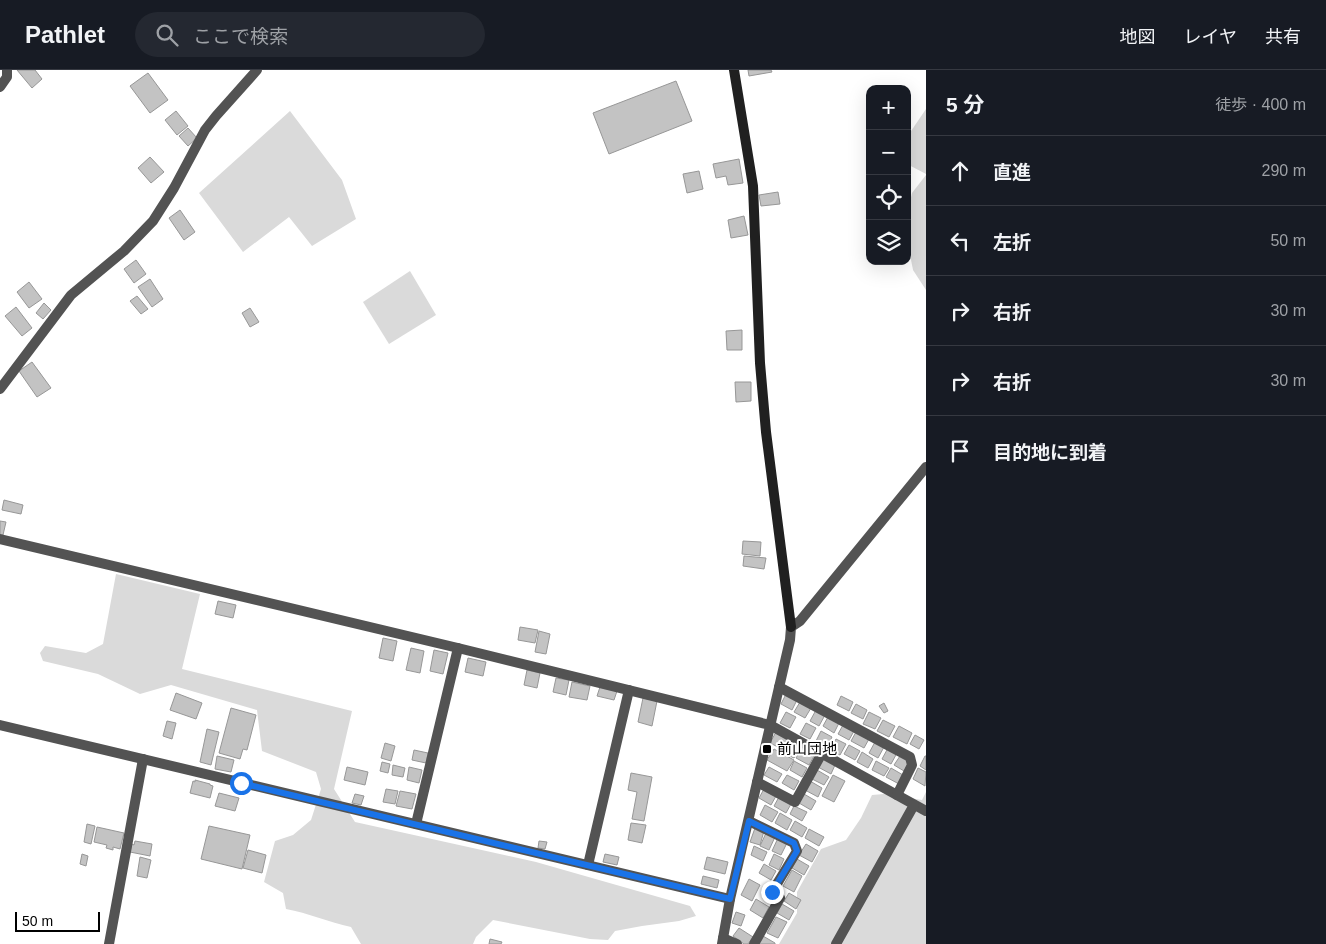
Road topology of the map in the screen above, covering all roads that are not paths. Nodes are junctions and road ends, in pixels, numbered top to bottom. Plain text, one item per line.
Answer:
1 (7, 70) edge
2 (257, 70) edge
3 (734, 70) edge
4 (0, 87) edge
5 (0, 389) edge
6 (926, 466) edge
7 (0, 539) edge
8 (791, 627) junction
9 (458, 648) junction
10 (779, 687) junction
11 (628, 690) junction
12 (0, 725) edge
13 (770, 725) junction
14 (822, 754) junction
15 (143, 759) junction
16 (757, 782) junction
17 (897, 795) junction
18 (914, 805) junction
19 (926, 811) edge
20 (749, 821) junction
21 (416, 824) junction
22 (588, 865) junction
23 (730, 899) junction
24 (723, 941) edge
25 (110, 944) edge
26 (737, 944) edge
27 (754, 944) edge
28 (836, 944) edge

1 - 4 street
2 - 5 street
3 - 8 street
6 - 8 street
7 - 9 street
8 - 10 street
9 - 11 street
9 - 21 street
10 - 13 street
10 - 17 street
11 - 13 street
11 - 22 street
12 - 15 street
13 - 14 street
13 - 16 street
14 - 16 street
14 - 17 street
15 - 21 street
15 - 25 street
16 - 20 street
17 - 18 street
18 - 19 street
18 - 28 street
20 - 23 street
20 - 27 street
21 - 22 street
22 - 23 street
23 - 24 street
24 - 26 street

